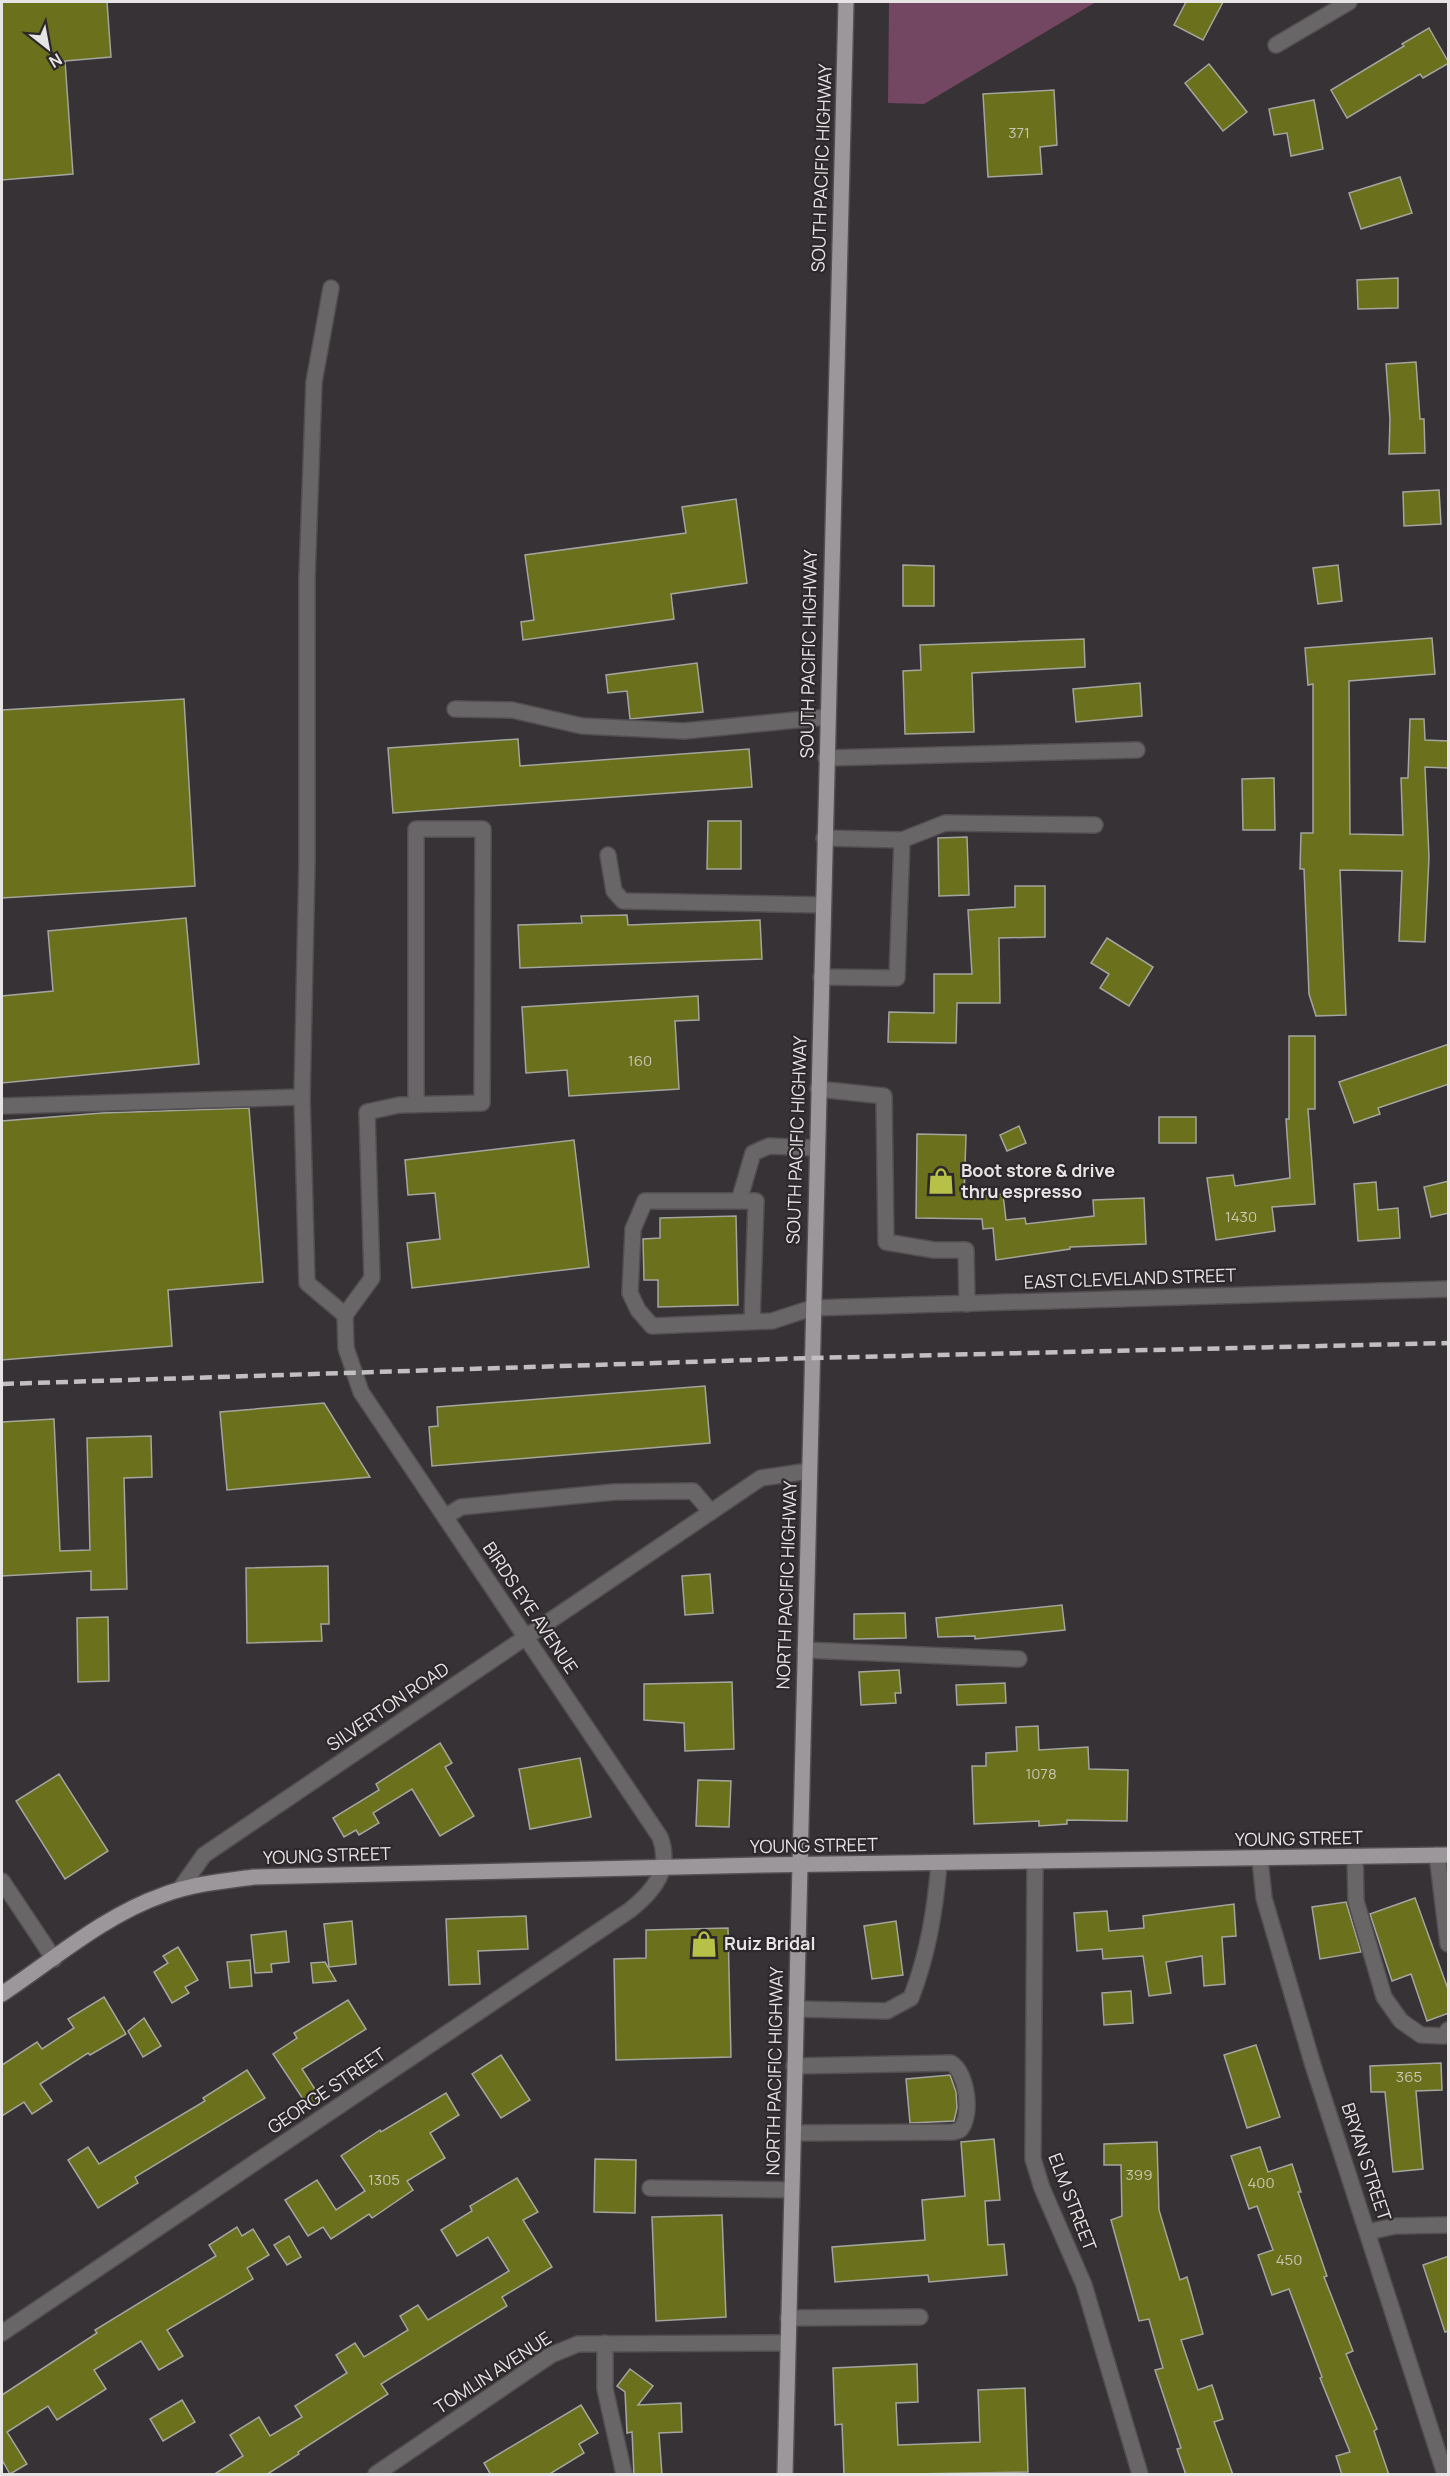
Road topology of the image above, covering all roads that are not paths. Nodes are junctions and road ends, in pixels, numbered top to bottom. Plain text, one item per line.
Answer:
1 (846, 2) edge
2 (1349, 2) edge
3 (1276, 45) dead end
4 (331, 288) dead end
5 (455, 709) dead end
6 (827, 717) junction
7 (1137, 750) dead end
8 (826, 758) junction
9 (1095, 825) dead end
10 (824, 838) junction
11 (902, 840) junction
12 (608, 855) dead end
13 (823, 905) junction
14 (821, 977) junction
15 (818, 1089) junction
16 (302, 1096) junction
17 (416, 1105) junction
18 (2, 1106) edge
19 (817, 1148) junction
20 (739, 1201) junction
21 (1449, 1289) edge
22 (967, 1304) junction
23 (812, 1308) junction
24 (345, 1315) junction
25 (752, 1321) junction
26 (809, 1472) junction
27 (711, 1512) junction
28 (445, 1517) junction
29 (525, 1637) junction
30 (805, 1650) junction
31 (1019, 1659) dead end
32 (1443, 1855) edge
33 (1354, 1857) junction
34 (1260, 1860) junction
35 (1035, 1863) junction
36 (939, 1864) junction
37 (799, 1865) junction
38 (662, 1869) junction
39 (2, 1881) edge
40 (180, 1889) junction
41 (1449, 1944) edge
42 (54, 1959) junction
43 (2, 1994) edge
44 (796, 2009) junction
45 (1449, 2030) edge
46 (794, 2066) junction
47 (793, 2133) junction
48 (650, 2188) dead end
49 (791, 2190) junction
50 (1449, 2225) edge
51 (1368, 2232) junction
52 (920, 2317) dead end
53 (788, 2318) junction
54 (2, 2333) edge
55 (605, 2343) junction
56 (788, 2343) junction
57 (376, 2475) edge
58 (624, 2475) edge
59 (785, 2475) edge
60 (1140, 2475) edge
61 (1445, 2475) edge

1 - 6 main road, SOUTH PACIFIC HIGHWAY
2 - 3 street
4 - 16 street
5 - 6 street
6 - 8 main road, SOUTH PACIFIC HIGHWAY
7 - 8 street
8 - 10 main road, SOUTH PACIFIC HIGHWAY
9 - 11 street
10 - 11 street
10 - 13 main road, SOUTH PACIFIC HIGHWAY
11 - 14 street
12 - 13 street
13 - 14 main road, SOUTH PACIFIC HIGHWAY
14 - 15 main road, SOUTH PACIFIC HIGHWAY
15 - 19 main road, SOUTH PACIFIC HIGHWAY
15 - 22 street
16 - 18 street
16 - 24 street
17 - 17 street
17 - 24 street
19 - 20 street
19 - 23 main road, SOUTH PACIFIC HIGHWAY
20 - 25 street
20 - 25 street, EAST CLEVELAND STREET
21 - 22 street, EAST CLEVELAND STREET
22 - 23 street, EAST CLEVELAND STREET
23 - 25 street, EAST CLEVELAND STREET
23 - 26 main road, NORTH PACIFIC HIGHWAY
24 - 28 street, BIRDS EYE AVENUE
26 - 27 street, SILVERTON ROAD
26 - 30 main road, NORTH PACIFIC HIGHWAY
27 - 28 street
27 - 29 street, SILVERTON ROAD
28 - 29 street, BIRDS EYE AVENUE
29 - 38 street, BIRDS EYE AVENUE
29 - 40 street, SILVERTON ROAD
30 - 31 street
30 - 37 main road, NORTH PACIFIC HIGHWAY
32 - 33 main road, YOUNG STREET
32 - 41 street
33 - 34 main road, YOUNG STREET
33 - 45 street
34 - 35 main road, YOUNG STREET
34 - 51 street, BRYAN STREET
35 - 36 main road, YOUNG STREET
35 - 60 street, ELM STREET
36 - 37 main road, YOUNG STREET
36 - 44 street
37 - 38 main road, YOUNG STREET
37 - 44 main road, NORTH PACIFIC HIGHWAY
38 - 40 main road, YOUNG STREET
38 - 54 street, GEORGE STREET
39 - 42 street
40 - 42 main road
42 - 43 main road
44 - 46 main road, NORTH PACIFIC HIGHWAY
46 - 47 main road, NORTH PACIFIC HIGHWAY
46 - 47 street
47 - 49 main road, NORTH PACIFIC HIGHWAY
48 - 49 street
49 - 53 main road, NORTH PACIFIC HIGHWAY
50 - 51 street
51 - 61 street, BRYAN STREET
52 - 53 street
53 - 56 main road, NORTH PACIFIC HIGHWAY
55 - 56 street, TOMLIN AVENUE
55 - 57 street, TOMLIN AVENUE
55 - 58 street
56 - 59 main road, NORTH PACIFIC HIGHWAY

